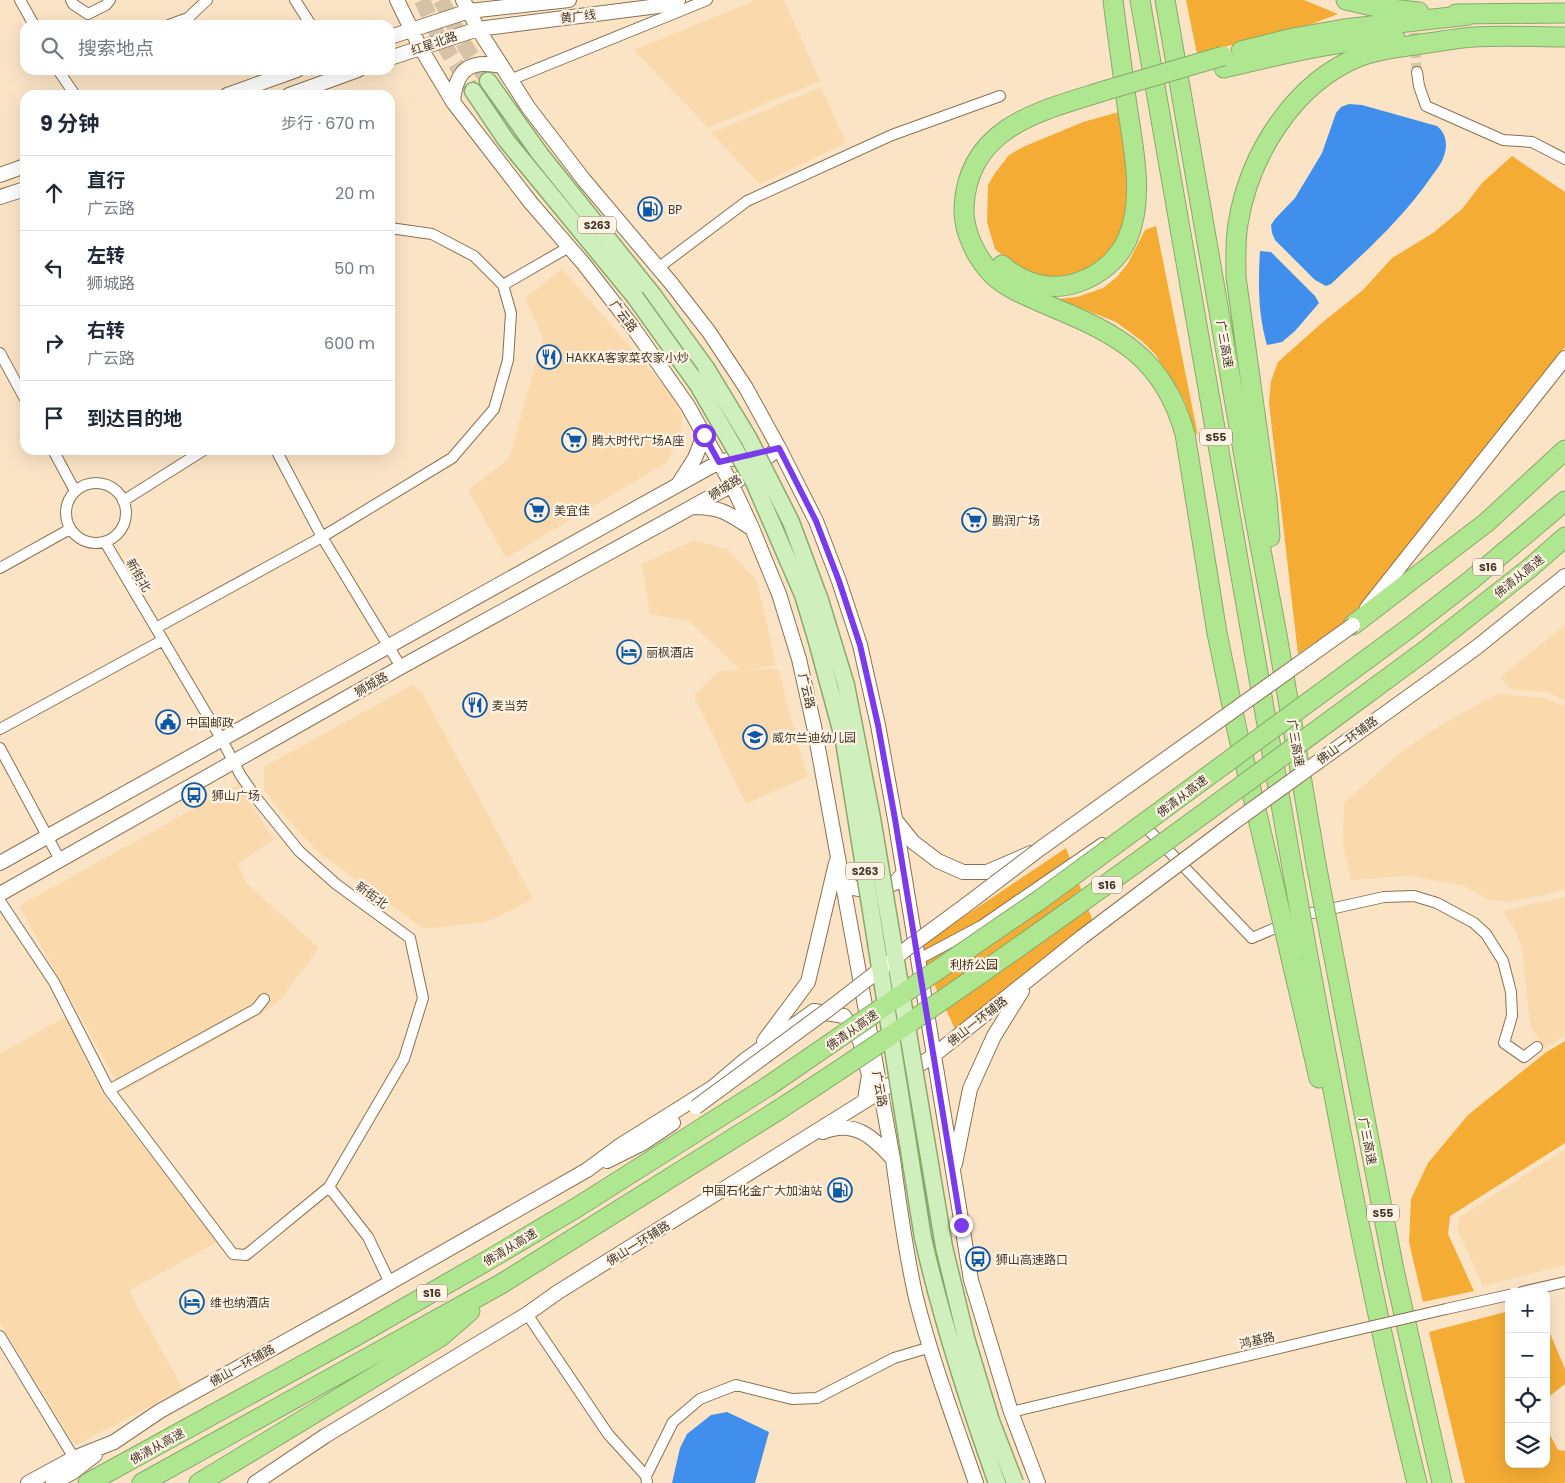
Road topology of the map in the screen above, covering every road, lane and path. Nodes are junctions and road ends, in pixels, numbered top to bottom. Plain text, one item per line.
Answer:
1 (20, 0) edge
2 (71, 0) edge
3 (110, 0) edge
4 (207, 0) edge
5 (296, 0) edge
6 (397, 0) edge
7 (569, 0) edge
8 (678, 0) edge
9 (707, 0) edge
10 (1113, 0) edge
11 (1140, 0) edge
12 (1165, 0) edge
13 (1346, 0) edge
14 (466, 6) edge
15 (1565, 13) edge
16 (1469, 15) junction
17 (31, 20) edge
18 (183, 20) edge
19 (308, 20) edge
20 (478, 28) junction
21 (410, 30) junction
22 (395, 35) edge
23 (1474, 37) junction
24 (1565, 37) edge
25 (420, 48) junction
26 (395, 56) edge
27 (1223, 62) junction
28 (501, 66) junction
29 (1417, 72) tunnel mouth
30 (62, 75) edge
31 (283, 75) edge
32 (344, 75) edge
33 (510, 80) junction
34 (488, 81) tunnel mouth
35 (72, 90) edge
36 (241, 90) edge
37 (303, 90) edge
38 (472, 91) tunnel mouth
39 (1000, 96) dead end
40 (1109, 96) junction
41 (453, 102) junction
42 (1565, 160) edge
43 (20, 168) edge
44 (0, 175) edge
45 (20, 190) edge
46 (0, 197) edge
47 (395, 229) edge
48 (570, 247) junction
49 (658, 268) junction
50 (503, 285) junction
51 (0, 353) edge
52 (1565, 358) edge
53 (3, 366) edge
54 (20, 392) edge
55 (704, 435) junction
56 (779, 448) junction
57 (56, 455) edge
58 (196, 455) edge
59 (279, 455) edge
60 (1562, 455) edge
61 (719, 462) junction
62 (678, 485) junction
63 (732, 485) junction
64 (76, 491) junction
65 (1565, 498) edge
66 (123, 501) junction
67 (1565, 501) edge
68 (692, 507) junction
69 (1538, 525) junction
70 (752, 528) junction
71 (70, 529) junction
72 (322, 537) junction
73 (1565, 537) edge
74 (105, 542) junction
75 (0, 568) edge
76 (1565, 576) edge
77 (1353, 625) junction
78 (156, 628) junction
79 (1277, 635) junction
80 (163, 640) junction
81 (390, 647) junction
82 (401, 666) junction
83 (0, 729) edge
84 (222, 740) junction
85 (0, 748) edge
86 (234, 762) junction
87 (895, 819) junction
88 (48, 837) junction
89 (1041, 848) junction
90 (838, 853) junction
91 (60, 860) junction
92 (0, 863) edge
93 (904, 873) junction
94 (842, 876) junction
95 (0, 894) edge
96 (0, 901) edge
97 (919, 959) junction
98 (1031, 979) junction
99 (264, 999) dead end
100 (1537, 1047) dead end
101 (934, 1055) junction
102 (745, 1060) junction
103 (109, 1090) junction
104 (881, 1091) junction
105 (865, 1100) junction
106 (806, 1139) junction
107 (893, 1159) junction
108 (587, 1170) junction
109 (953, 1175) junction
110 (329, 1187) junction
111 (1366, 1258) junction
112 (1565, 1282) edge
113 (390, 1283) junction
114 (501, 1284) junction
115 (1539, 1288) edge
116 (1505, 1296) edge
117 (527, 1314) junction
118 (0, 1336) edge
119 (931, 1347) junction
120 (1011, 1412) junction
121 (114, 1442) junction
122 (74, 1458) junction
123 (646, 1479) edge
124 (28, 1483) edge
125 (53, 1483) edge
126 (88, 1483) edge
127 (142, 1483) edge
128 (199, 1483) edge
129 (255, 1483) edge
130 (976, 1483) edge
131 (997, 1483) edge
132 (1015, 1483) edge
133 (1038, 1483) edge
134 (1417, 1483) edge
135 (1442, 1483) edge

1 - 17 street
2 - 3 street
4 - 18 street
5 - 19 street
6 - 21 main road, 广云路 / S263
7 - 14 main road, 黄广线
8 - 20 main road, 黄广线
9 - 33 street
10 - 40 highway
11 - 111 highway, 广三高速 / S55, bridge
12 - 79 highway, 广三高速 / S55
13 - 16 highway
14 - 20 main road, S263
14 - 21 main road, 红星北路
15 - 16 highway
16 - 27 highway
20 - 25 main road, 红星北路
20 - 28 main road, S263
21 - 22 main road, 红星北路
21 - 25 main road, 广云路 / S263
23 - 24 highway
23 - 27 highway
23 - 79 highway
25 - 26 main road, 红星北路
25 - 41 main road, 广云路 / S263
27 - 40 highway
28 - 33 main road, S263
28 - 41 main road
29 - 42 street
30 - 35 street
31 - 36 main road
32 - 37 main road
33 - 49 main road, S263
34 - 132 main road, S263, bridge
38 - 131 main road, 广云路 / S263, bridge
39 - 49 street
40 - 111 highway, bridge
41 - 48 main road, 广云路 / S263
43 - 44 main road
45 - 46 main road
47 - 50 street
48 - 50 street
48 - 55 main road, 广云路 / S263
49 - 56 main road, S263
50 - 72 street
51 - 53 street
52 - 77 main road
53 - 54 street
55 - 61 main road, 广云路 / S263
55 - 62 main road
56 - 61 main road, 狮城路
56 - 63 main road, 狮城路
56 - 87 main road, S263
57 - 64 street
58 - 66 street
59 - 72 street
60 - 77 highway
61 - 62 main road, 狮城路
61 - 63 main road, 广云路 / S263
62 - 81 main road, 狮城路
63 - 68 main road, 狮城路
63 - 70 main road, 广云路 / S263
64 - 66 street
64 - 71 street
65 - 69 highway
66 - 74 street
67 - 69 highway, 佛清从高速 / S16
68 - 70 main road
68 - 82 main road, 狮城路
69 - 126 highway, 佛清从高速 / S16, bridge
70 - 90 main road, 广云路 / S263
71 - 74 street
71 - 75 street
72 - 78 street
72 - 81 street
73 - 114 highway, 佛清从高速 / S16, bridge
74 - 78 street, 新街北
76 - 98 main road, 佛山一环辅路, bridge
77 - 89 main road, bridge
78 - 80 street, 新街北
79 - 135 highway, 广三高速 / S55, bridge
80 - 83 street
80 - 84 street, 新街北
81 - 82 street
81 - 84 main road, 狮城路
82 - 86 main road, 狮城路
84 - 86 street, 新街北
84 - 88 main road, 狮城路
85 - 88 street
86 - 91 main road, 狮城路
86 - 110 street, 新街北
87 - 89 main road, bridge
87 - 93 main road, S263
88 - 91 street
88 - 92 main road, 狮城路
89 - 108 main road, bridge
90 - 94 main road, 广云路 / S263
90 - 102 main road
91 - 95 main road, 狮城路
93 - 94 main road
93 - 97 main road, S263
94 - 104 main road, 广云路 / S263
96 - 103 street
97 - 100 street
97 - 101 main road, S263
98 - 101 main road, 佛山一环辅路
98 - 109 main road
99 - 103 street
101 - 104 main road, 佛山一环辅路
101 - 109 main road, S263
102 - 105 main road
102 - 108 main road, 佛山一环辅路
103 - 110 street, 新街北
104 - 105 main road, 佛山一环辅路
104 - 107 main road, 广云路 / S263
105 - 106 main road, 佛山一环辅路
106 - 107 main road
106 - 117 main road, 佛山一环辅路
107 - 119 main road, 广云路 / S263
108 - 113 main road, 佛山一环辅路
109 - 120 main road, S263
110 - 113 street
111 - 134 highway, 广三高速 / S55
112 - 115 street
113 - 121 main road, 佛山一环辅路
114 - 127 highway, 佛清从高速 / S16
114 - 128 highway
116 - 120 street, 鸿基路, bridge
117 - 123 street
117 - 129 main road, 佛山一环辅路
118 - 122 street
119 - 123 street
119 - 130 main road, 广云路 / S263
120 - 133 main road, S263
121 - 122 main road, 佛山一环辅路
121 - 125 main road
122 - 124 main road, 佛山一环辅路

